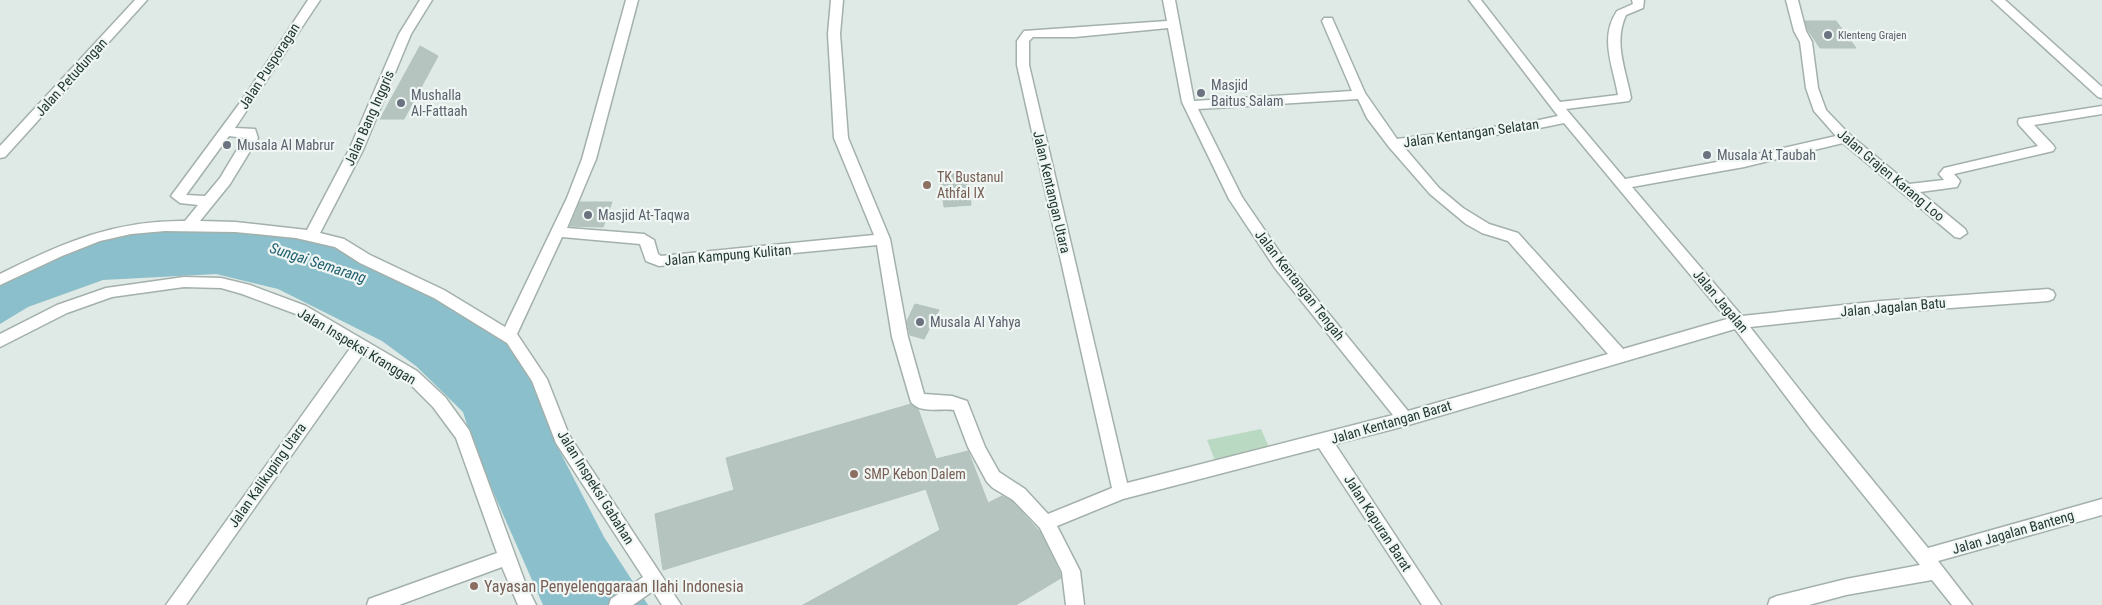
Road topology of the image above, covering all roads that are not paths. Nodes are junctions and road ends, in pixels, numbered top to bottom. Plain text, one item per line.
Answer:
1 (141, 0) edge
2 (314, 0) edge
3 (426, 0) edge
4 (632, 0) edge
5 (837, 0) edge
6 (1169, 0) edge
7 (1475, 0) edge
8 (1638, 0) edge
9 (1792, 0) edge
10 (1998, 0) edge
11 (1328, 21) dead end
12 (1172, 24) junction
13 (2102, 94) edge
14 (1360, 95) junction
15 (1190, 105) junction
16 (1558, 106) junction
17 (2102, 110) edge
18 (1568, 118) junction
19 (224, 132) junction
20 (0, 136) edge
21 (17, 136) junction
22 (1845, 138) junction
23 (1394, 144) junction
24 (0, 154) edge
25 (1623, 184) junction
26 (1906, 189) junction
27 (210, 201) junction
28 (189, 226) junction
29 (558, 232) junction
30 (1960, 233) dead end
31 (310, 236) junction
32 (883, 239) junction
33 (0, 280) edge
34 (2048, 295) dead end
35 (1738, 322) junction
36 (510, 338) junction
37 (0, 341) edge
38 (360, 346) junction
39 (1620, 356) junction
40 (1405, 419) junction
41 (1324, 441) junction
42 (1121, 492) junction
43 (2102, 507) edge
44 (1046, 523) junction
45 (508, 557) junction
46 (1930, 564) junction
47 (648, 583) junction
48 (175, 605) edge
49 (376, 605) edge
50 (527, 605) edge
51 (618, 605) edge
52 (672, 605) edge
53 (1075, 605) edge
54 (1432, 605) edge
55 (1777, 605) edge
56 (1963, 605) edge

1 - 21 street, Jalan Petudungan
2 - 19 street, Jalan Pusporagan
3 - 31 street, Jalan Bang Inggris
4 - 29 street
5 - 32 street
6 - 12 street, Jalan Kentangan Tengah
7 - 16 street, Jalan Jagalan
8 - 16 street
9 - 22 street, Jalan Grajen Karang Loo
10 - 13 street
11 - 14 street, Jalan Kentangan Selatan
12 - 15 street, Jalan Kentangan Tengah
12 - 42 street, Jalan Kentangan Utara
14 - 15 street
14 - 23 street, Jalan Kentangan Selatan
15 - 40 street, Jalan Kentangan Tengah
16 - 18 street, Jalan Jagalan
17 - 26 street
18 - 23 street, Jalan Kentangan Selatan
18 - 25 street, Jalan Jagalan
19 - 27 street, Jalan Pusporagan
19 - 27 street, Jalan Pusporagan
20 - 21 street
21 - 24 street, Jalan Petudungan
22 - 25 street
22 - 26 street, Jalan Grajen Karang Loo
23 - 39 street
25 - 35 street, Jalan Jagalan
26 - 30 street, Jalan Grajen Karang Loo
27 - 28 street, Jalan Pusporagan
28 - 31 street
28 - 33 street
29 - 32 street, Jalan Kampung Kulitan
29 - 36 street
31 - 36 street
32 - 44 street
34 - 35 street, Jalan Jagalan Batu
35 - 39 street, Jalan Kentangan Barat
35 - 46 street, Jalan Jagalan
36 - 47 street, Jalan Inspeksi Gabahan
37 - 38 street, Jalan Inspeksi Kranggan
38 - 45 street, Jalan Inspeksi Kranggan
38 - 48 street, Jalan Kalikuping Utara
39 - 40 street, Jalan Kentangan Barat
40 - 41 street, Jalan Kentangan Barat
41 - 42 street, Jalan Kentangan Barat
41 - 54 street, Jalan Kapuran Barat
42 - 44 street, Jalan Kentangan Barat
43 - 46 street, Jalan Jagalan Banteng
44 - 53 street
45 - 49 street
45 - 50 street, Jalan Inspeksi Kranggan
46 - 55 street
46 - 56 street, Jalan Jagalan
47 - 51 street
47 - 52 street, Jalan Inspeksi Gabahan

